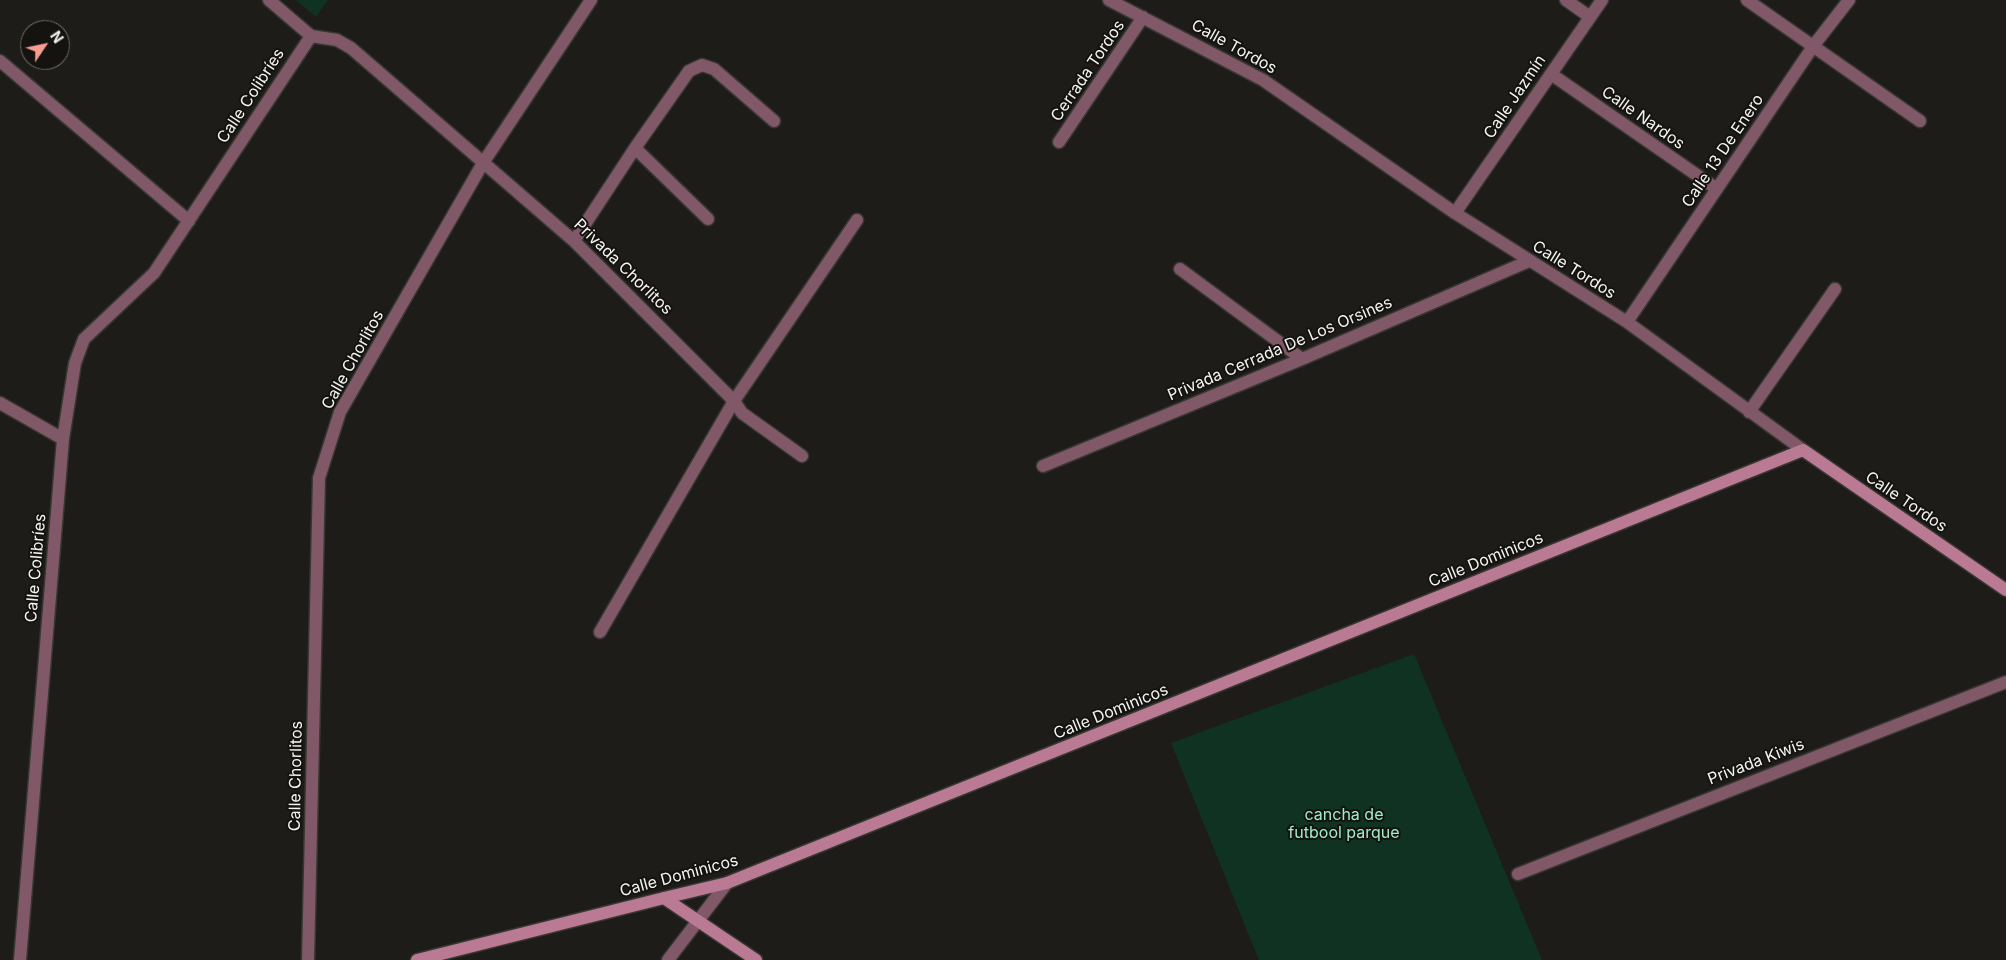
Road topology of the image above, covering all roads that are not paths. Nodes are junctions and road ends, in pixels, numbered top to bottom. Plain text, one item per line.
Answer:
1 (269, 0) edge
2 (591, 0) edge
3 (1109, 0) edge
4 (1566, 0) edge
5 (1602, 0) edge
6 (1747, 0) edge
7 (1849, 0) edge
8 (1143, 17) junction
9 (1590, 17) junction
10 (311, 36) junction
11 (1814, 45) junction
12 (0, 60) edge
13 (1551, 74) junction
14 (774, 121) dead end
15 (1920, 121) dead end
16 (1060, 142) dead end
17 (635, 148) junction
18 (483, 163) junction
19 (1717, 189) junction
20 (1455, 213) junction
21 (708, 219) dead end
22 (857, 220) dead end
23 (189, 221) junction
24 (574, 241) junction
25 (1529, 260) junction
26 (1180, 269) dead end
27 (1835, 289) dead end
28 (1626, 322) junction
29 (1302, 359) junction
30 (734, 401) junction
31 (0, 403) edge
32 (1749, 412) junction
33 (63, 440) junction
34 (1803, 450) junction
35 (802, 456) dead end
36 (1043, 466) dead end
37 (2006, 590) edge
38 (600, 632) dead end
39 (2006, 682) edge
40 (1518, 874) dead end
41 (728, 883) junction
42 (664, 898) junction
43 (697, 920) junction
44 (20, 960) edge
45 (308, 960) edge
46 (417, 960) edge
47 (668, 960) edge
48 (756, 960) edge

1 - 10 street
2 - 18 street, Calle Chorlitos
3 - 8 street, Calle Tordos
4 - 9 street
5 - 9 street, Calle Jazmín
6 - 11 street
7 - 11 street, Calle 13 De Enero
8 - 16 street, Cerrada Tordos
8 - 20 street, Calle Tordos
9 - 13 street, Calle Jazmín
10 - 18 street
10 - 23 street, Calle Colibríes
11 - 15 street
11 - 19 street, Calle 13 De Enero
12 - 23 street
13 - 19 street, Calle Nardos
13 - 20 street, Calle Jazmín
14 - 17 street
17 - 21 street
17 - 24 street
18 - 24 street, Privada Chorlitos
18 - 45 street, Calle Chorlitos
19 - 28 street, Calle 13 De Enero
20 - 25 street, Calle Tordos
22 - 30 street
23 - 33 street, Calle Colibríes
24 - 30 street, Privada Chorlitos
25 - 28 street, Calle Tordos
25 - 29 street, Privada Cerrada De Los Orsines
26 - 29 street
27 - 32 street
28 - 32 street, Calle Tordos
29 - 36 street, Privada Cerrada De Los Orsines
30 - 35 street, Privada Chorlitos
30 - 38 street
31 - 33 street
32 - 34 street, Calle Tordos
33 - 44 street, Calle Colibríes
34 - 37 street, Calle Tordos
34 - 41 street, Calle Dominicos
39 - 40 street, Privada Kiwis
41 - 42 street, Calle Dominicos
41 - 43 street
42 - 43 street
42 - 46 street, Calle Dominicos
43 - 47 street
43 - 48 street

